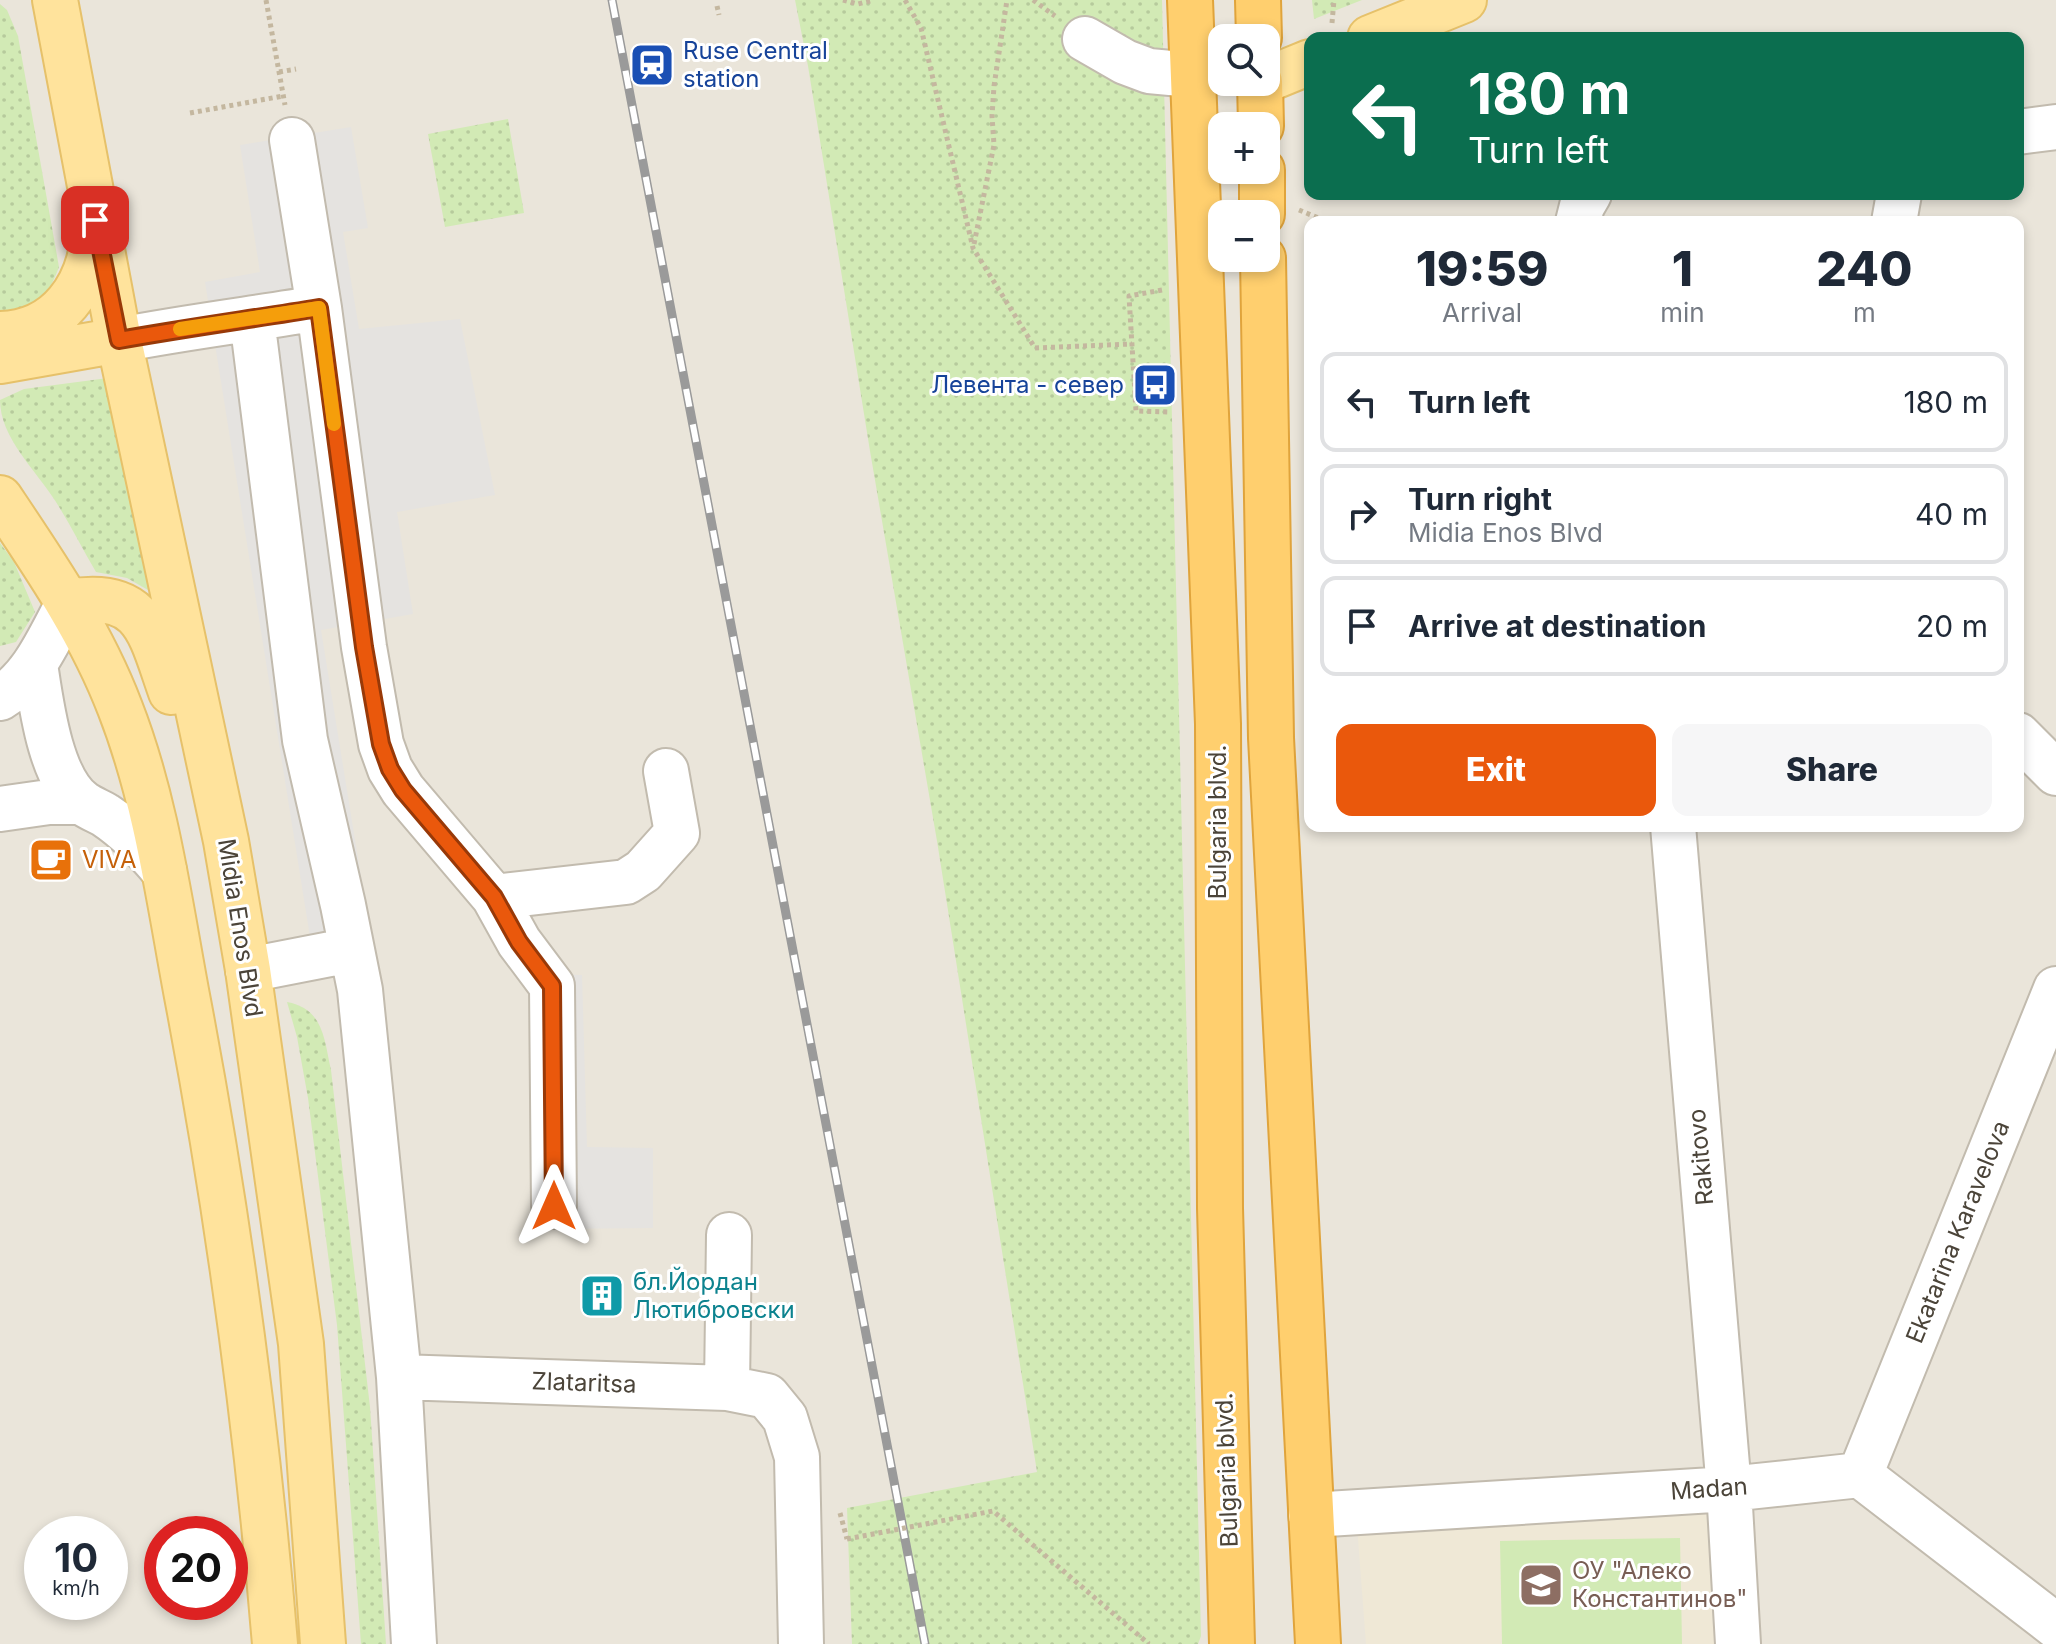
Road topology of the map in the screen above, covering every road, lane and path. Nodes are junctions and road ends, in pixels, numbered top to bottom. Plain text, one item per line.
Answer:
1 (266, 0) edge
2 (843, 0) edge
3 (874, 0) edge
4 (905, 0) edge
5 (1007, 0) edge
6 (1190, 0) edge
7 (1258, 0) edge
8 (1334, 0) edge
9 (1464, 0) edge
10 (52, 3) edge
11 (717, 6) dead end
12 (719, 15) dead end
13 (1259, 24) edge
14 (1336, 32) edge
15 (1369, 32) edge
16 (1085, 39) dead end
17 (1304, 60) edge
18 (296, 69) dead end
19 (279, 72) junction
20 (1280, 73) edge
21 (1192, 75) junction
22 (283, 96) junction
23 (190, 113) dead end
24 (2056, 127) edge
25 (2024, 131) edge
26 (292, 140) joint
27 (95, 220) junction
28 (973, 248) junction
29 (1263, 272) edge
30 (1129, 296) dead end
31 (319, 308) junction
32 (252, 319) junction
33 (0, 334) edge
34 (119, 340) junction
35 (1132, 344) junction
36 (0, 361) edge
37 (1136, 411) dead end
38 (0, 498) edge
39 (69, 602) junction
40 (35, 664) junction
41 (0, 698) edge
42 (2024, 741) edge
43 (666, 771) dead end
44 (2056, 773) edge
45 (82, 802) junction
46 (0, 809) edge
47 (1674, 832) edge
48 (226, 841) junction
49 (164, 871) junction
50 (494, 897) junction
51 (351, 950) junction
52 (248, 970) junction
53 (2056, 989) edge
54 (554, 1206) dead end
55 (729, 1235) dead end
56 (399, 1377) junction
57 (747, 1392) junction
58 (1860, 1475) junction
59 (1729, 1489) junction
60 (1311, 1515) junction
61 (847, 1539) dead end
62 (2056, 1626) edge
63 (275, 1644) edge
64 (323, 1644) edge
65 (414, 1644) edge
66 (801, 1644) edge
67 (1149, 1644) edge
68 (1232, 1644) edge
69 (1318, 1644) edge
70 (1738, 1644) edge

1 - 19 path
2 - 3 path
4 - 28 path
5 - 28 path
6 - 21 highway, Bulgaria blvd.
7 - 13 highway
8 - 14 path
9 - 15 main road
10 - 27 main road, Midia Enos Blvd
11 - 12 path
16 - 21 street
17 - 20 main road
18 - 19 path
19 - 22 path
21 - 68 highway, Bulgaria blvd.
22 - 23 path
22 - 26 path
24 - 25 street
26 - 31 street
27 - 33 main road
27 - 34 main road, Midia Enos Blvd
28 - 35 path
29 - 60 highway
30 - 35 path
31 - 32 street
31 - 50 street
32 - 34 street
32 - 51 street
34 - 36 main road
34 - 48 main road, Midia Enos Blvd
35 - 37 path
38 - 39 main road
39 - 40 street
39 - 48 main road
39 - 49 main road
40 - 41 street
40 - 45 street
42 - 44 street
43 - 50 street
45 - 46 street
45 - 49 street
47 - 59 street, Rakitovo
48 - 52 main road, Midia Enos Blvd
49 - 63 main road
50 - 54 street
51 - 52 street
51 - 56 street
52 - 64 main road, Midia Enos Blvd
53 - 58 street, Ekatarina Karavelova
55 - 57 street
56 - 57 street, Zlataritsa
56 - 65 street
57 - 66 street
58 - 59 street, Madan
58 - 62 street
59 - 60 street, Madan
59 - 70 street, Rakitovo
60 - 69 highway
61 - 67 path, bridge

